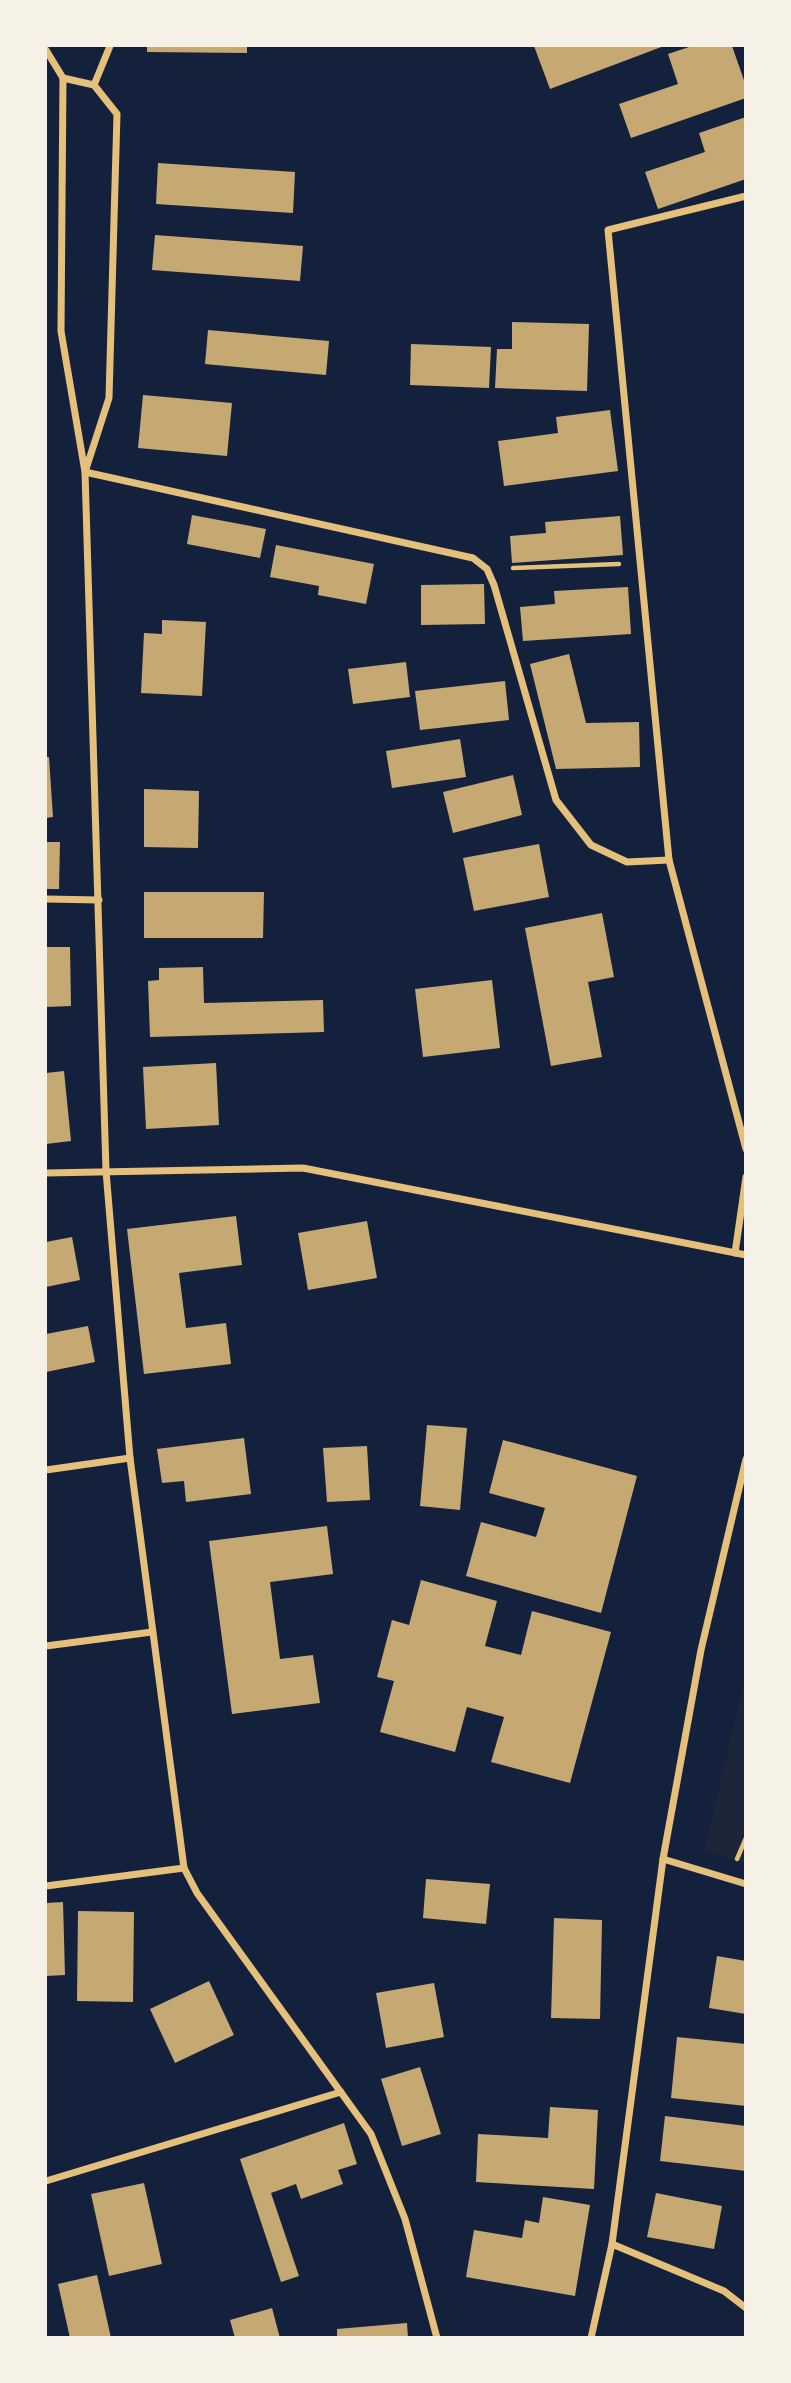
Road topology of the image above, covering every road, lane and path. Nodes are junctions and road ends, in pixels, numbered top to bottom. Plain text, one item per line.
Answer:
1 (110, 46) edge
2 (46, 50) edge
3 (63, 78) junction
4 (94, 85) junction
5 (746, 196) edge
6 (85, 472) junction
7 (638, 563) junction
8 (487, 569) junction
9 (669, 860) junction
10 (46, 899) edge
11 (99, 900) junction
12 (746, 1149) edge
13 (106, 1171) junction
14 (46, 1173) edge
15 (746, 1177) edge
16 (735, 1253) junction
17 (746, 1255) edge
18 (130, 1458) junction
19 (746, 1459) edge
20 (46, 1470) edge
21 (152, 1632) junction
22 (46, 1646) edge
23 (663, 1859) junction
24 (184, 1868) junction
25 (746, 1884) edge
26 (46, 1886) edge
27 (341, 2092) junction
28 (46, 2181) edge
29 (612, 2244) junction
30 (746, 2308) edge
31 (437, 2337) edge
32 (591, 2337) edge

1 - 4 street
2 - 3 street
3 - 4 street
3 - 6 street
4 - 6 street
5 - 7 street
6 - 8 street
6 - 11 street
7 - 8 path
7 - 9 street
8 - 9 street
9 - 12 street
10 - 11 street
11 - 13 street
13 - 14 street
13 - 16 street
13 - 18 street
15 - 16 street
16 - 17 street
18 - 20 street
18 - 21 street
19 - 23 street
21 - 22 street
21 - 24 street
23 - 25 street
23 - 29 street
24 - 26 street
24 - 27 street
27 - 28 street
27 - 31 street
29 - 30 street
29 - 32 street

